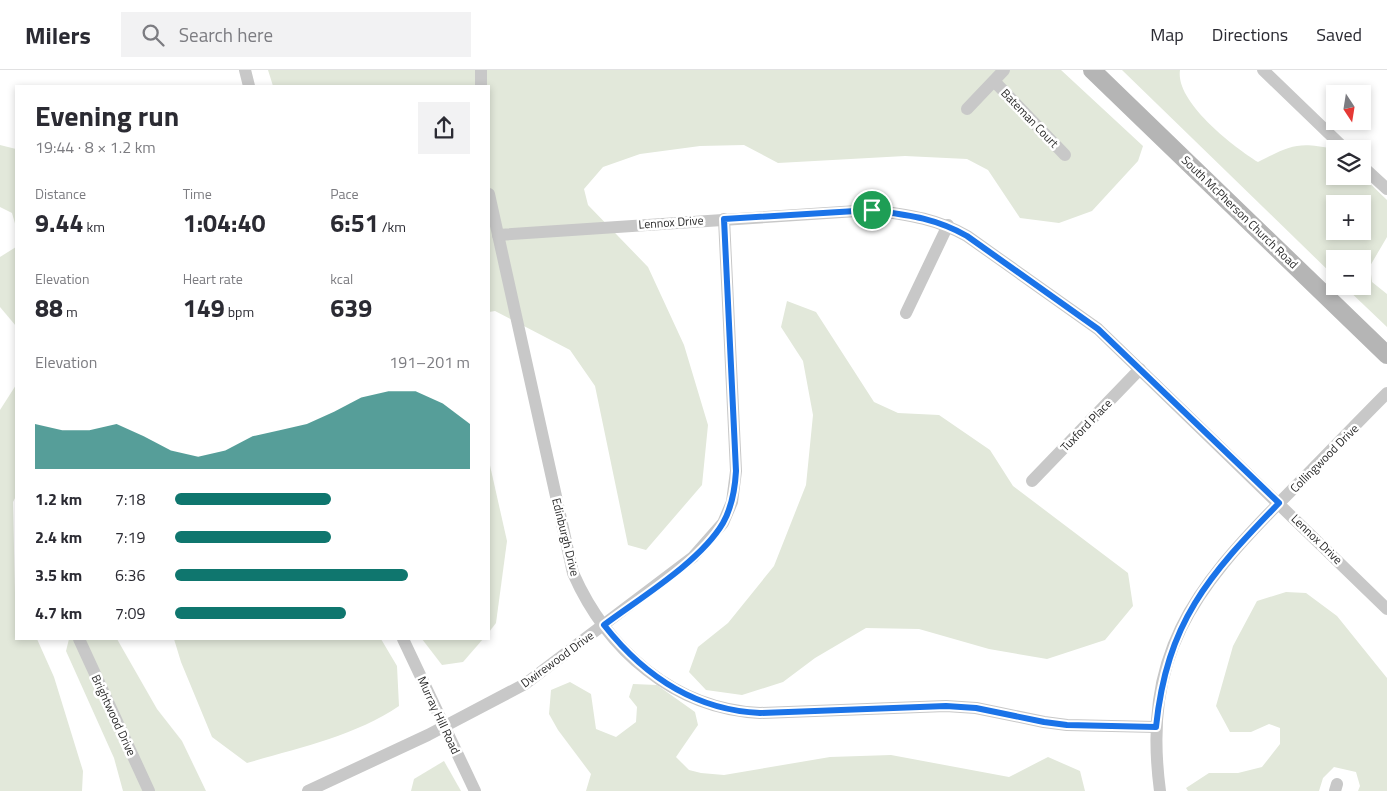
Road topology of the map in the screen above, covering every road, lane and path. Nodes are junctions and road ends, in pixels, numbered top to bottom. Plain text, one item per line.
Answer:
1 (246, 70) edge
2 (481, 70) edge
3 (1004, 70) edge
4 (1092, 70) edge
5 (1263, 70) edge
6 (994, 81) junction
7 (249, 85) edge
8 (481, 85) edge
9 (967, 108) dead end
10 (1336, 140) edge
11 (1066, 154) dead end
12 (1371, 174) edge
13 (1387, 189) edge
14 (490, 199) edge
15 (724, 219) junction
16 (948, 225) junction
17 (498, 235) junction
18 (906, 312) dead end
19 (1387, 355) edge
20 (1140, 369) junction
21 (1387, 393) edge
22 (1032, 481) dead end
23 (1279, 503) junction
24 (1387, 608) edge
25 (604, 625) junction
26 (79, 640) edge
27 (402, 640) edge
28 (444, 726) junction
29 (1156, 727) junction
30 (149, 791) edge
31 (308, 791) edge
32 (475, 791) edge
33 (1160, 791) edge

1 - 7 street
2 - 8 street
3 - 6 street
4 - 19 main road, South McPherson Church Road
5 - 10 street
6 - 9 street
6 - 11 street, Bateman Court
12 - 13 street
14 - 17 street, Edinburgh Drive
15 - 16 street, Lennox Drive
15 - 17 street, Lennox Drive
15 - 25 street, Dwirewood Drive
16 - 18 street
16 - 20 street, Lennox Drive
17 - 25 street, Edinburgh Drive
20 - 22 street, Tuxford Place
20 - 23 street, Lennox Drive
21 - 23 street, Collingwood Drive
23 - 24 street, Lennox Drive
23 - 29 street, Collingwood Drive
25 - 28 street, Dwirewood Drive
25 - 29 street, Edinburgh Drive
26 - 30 street, Brightwood Drive
27 - 28 street, Murray Hill Road
28 - 31 street
28 - 32 street, Murray Hill Road
29 - 33 street, Collingwood Drive

